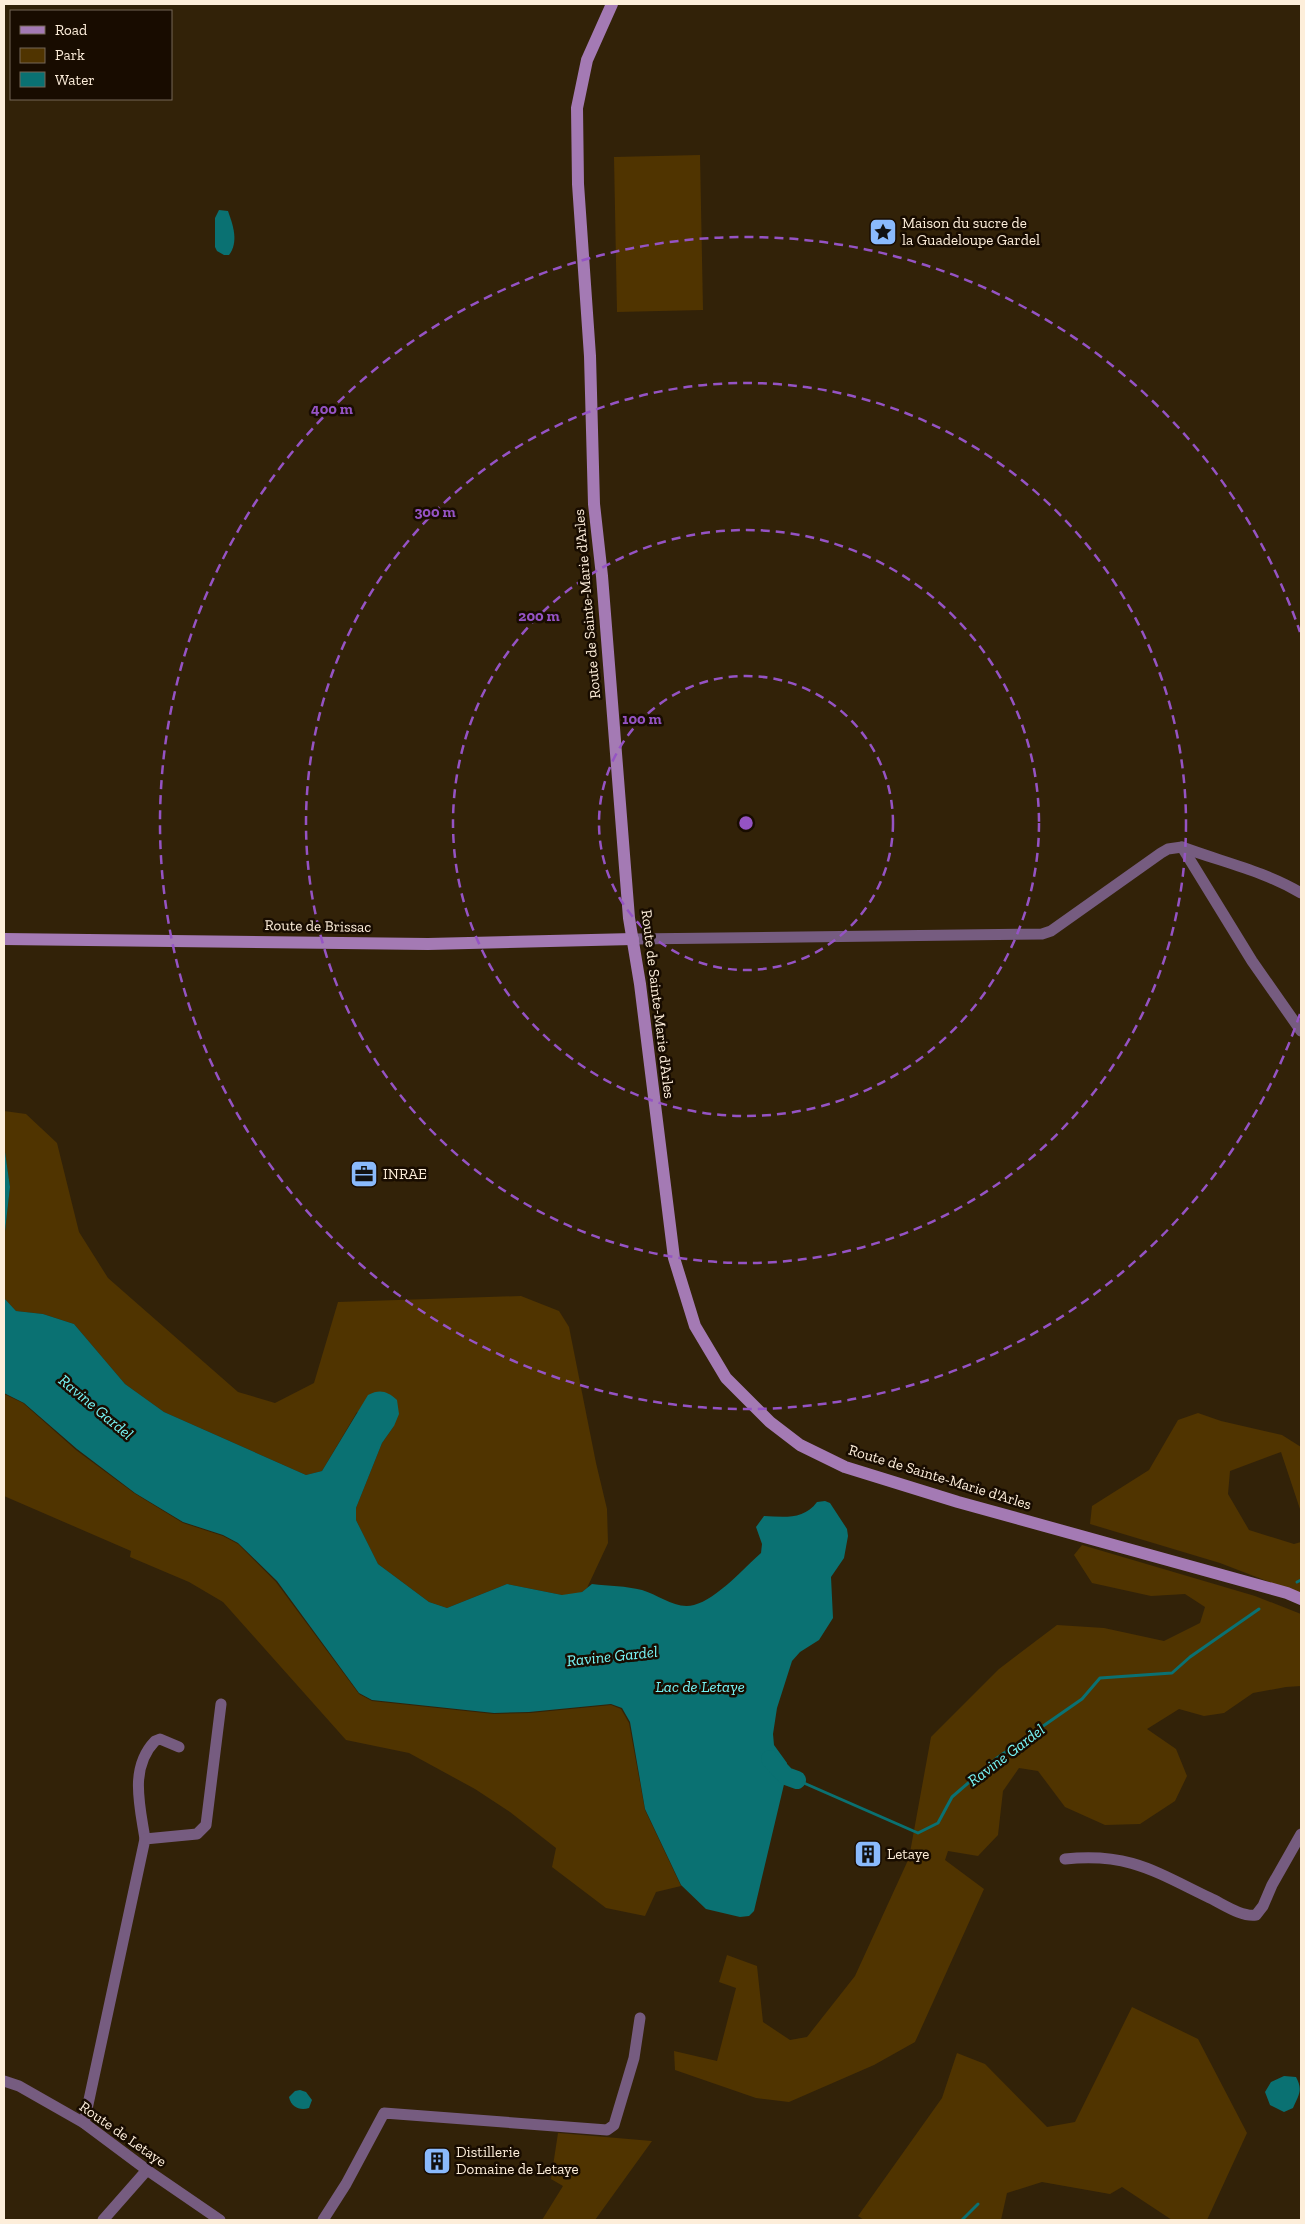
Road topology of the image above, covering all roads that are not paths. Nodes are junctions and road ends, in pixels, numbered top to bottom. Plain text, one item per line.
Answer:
1 (612, 4) edge
2 (1182, 847) junction
3 (1301, 893) edge
4 (4, 939) edge
5 (633, 939) junction
6 (1301, 1031) edge
7 (1301, 1599) edge
8 (221, 1704) dead end
9 (178, 1747) dead end
10 (1301, 1834) edge
11 (145, 1839) junction
12 (1065, 1859) dead end
13 (640, 2018) dead end
14 (4, 2081) edge
15 (84, 2123) junction
16 (147, 2170) junction
17 (104, 2220) edge
18 (220, 2220) edge
19 (323, 2220) edge

1 - 5 main road, Route de Sainte-Marie d'Arles
2 - 3 street
2 - 5 street
2 - 6 street
4 - 5 main road, Route de Brissac
5 - 7 main road, Route de Sainte-Marie d'Arles
8 - 11 street
9 - 11 street
10 - 12 street
11 - 15 street
13 - 19 street
14 - 15 street, Route de Letaye
15 - 16 street, Route de Letaye
16 - 17 street
16 - 18 street, Route de Letaye

